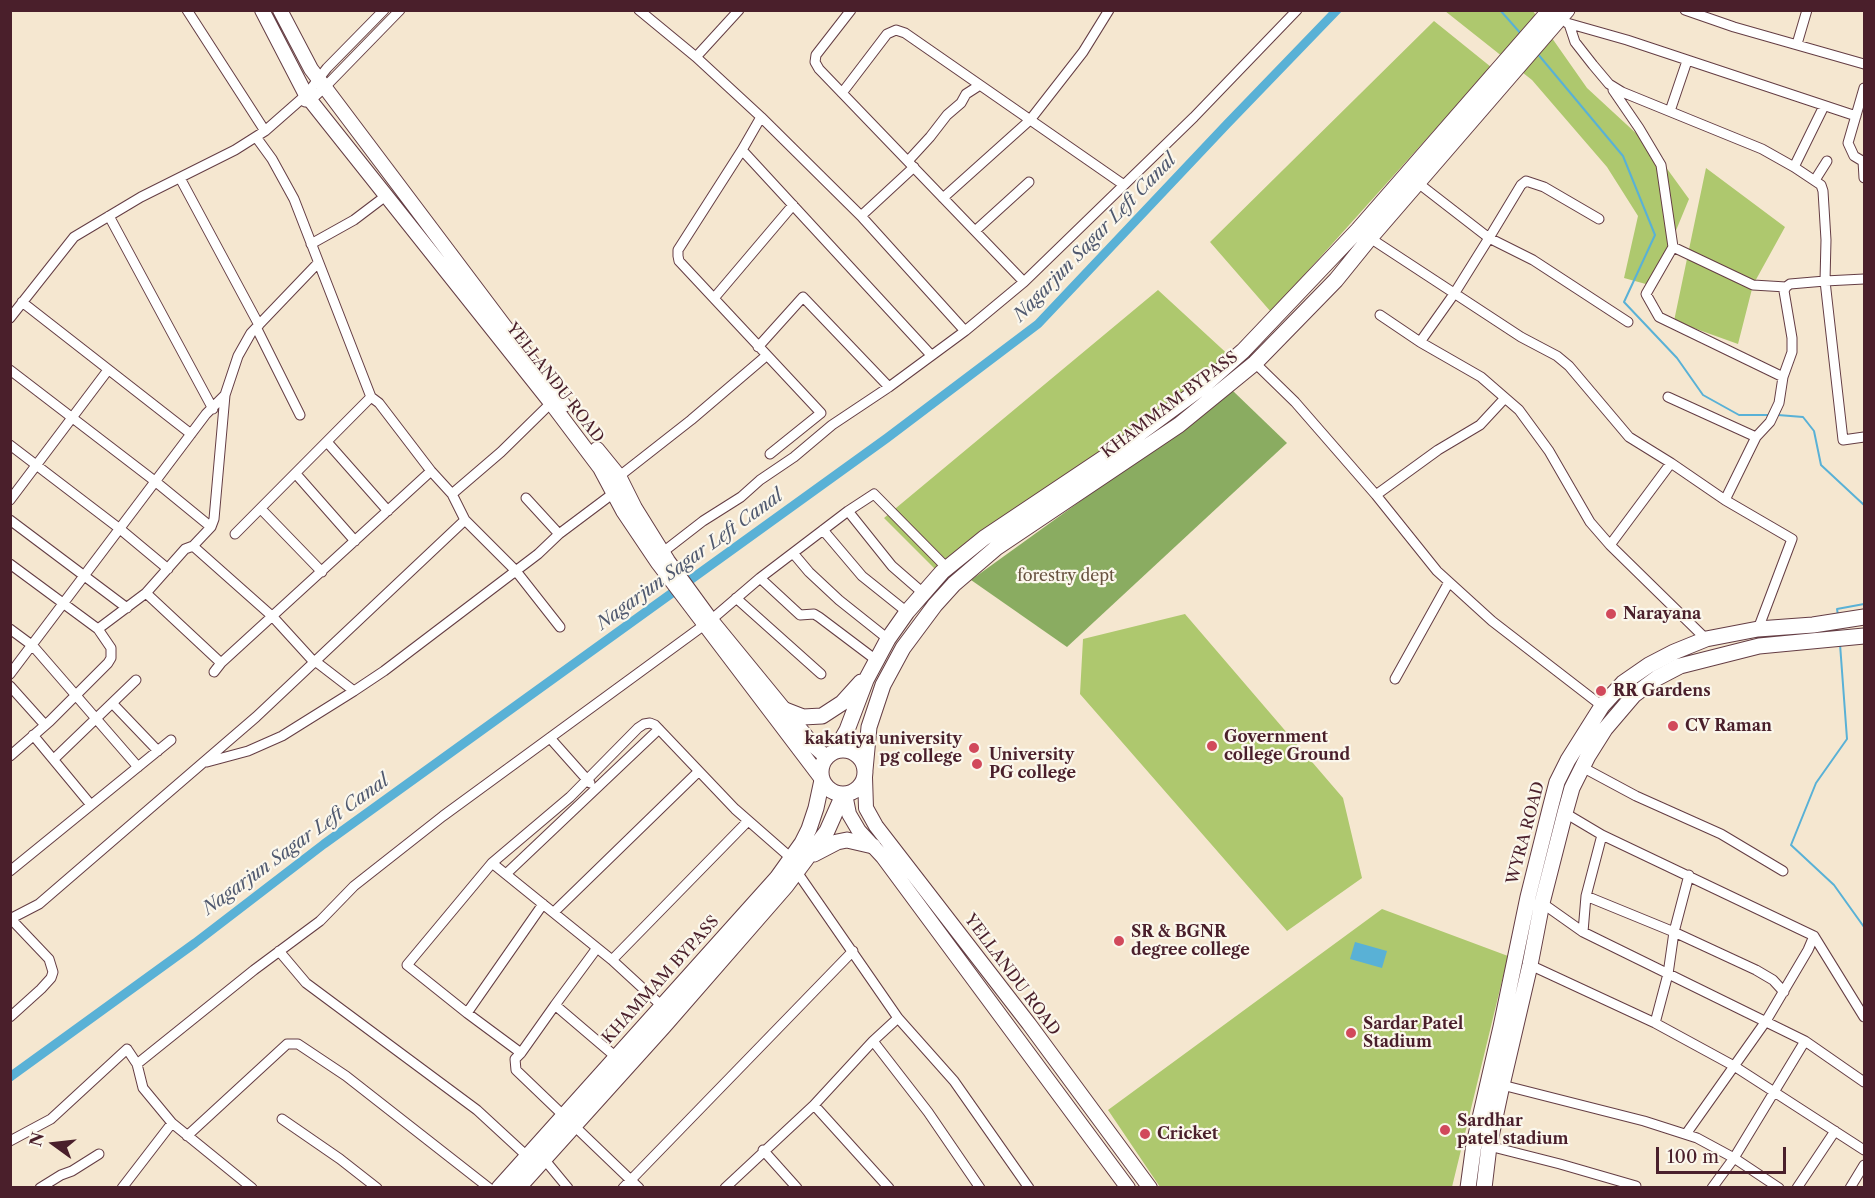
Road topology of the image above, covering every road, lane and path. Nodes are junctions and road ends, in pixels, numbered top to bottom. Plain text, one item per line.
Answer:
1 (186, 10) edge
2 (262, 10) edge
3 (400, 10) edge
4 (639, 10) edge
5 (851, 10) edge
6 (1108, 10) edge
7 (1297, 10) edge
8 (1685, 10) edge
9 (1807, 10) edge
10 (737, 11) edge
11 (284, 12) edge
12 (379, 12) edge
13 (1557, 18) edge
14 (1797, 44) junction
15 (696, 57) junction
16 (1687, 61) junction
17 (1864, 64) edge
18 (1510, 68) junction
19 (321, 83) junction
20 (1609, 84) junction
21 (980, 85) junction
22 (1864, 88) edge
23 (842, 93) junction
24 (304, 100) junction
25 (1824, 106) junction
26 (1670, 111) junction
27 (1856, 116) junction
28 (761, 117) junction
29 (1030, 120) junction
30 (265, 131) junction
31 (256, 137) junction
32 (742, 150) junction
33 (1827, 161) dead end
34 (1864, 162) edge
35 (911, 164) junction
36 (1794, 167) junction
37 (180, 177) junction
38 (1864, 178) edge
39 (1815, 180) junction
40 (1029, 182) dead end
41 (1418, 183) junction
42 (1124, 186) junction
43 (387, 195) junction
44 (943, 198) junction
45 (793, 206) junction
46 (109, 216) junction
47 (861, 216) junction
48 (1599, 219) dead end
49 (975, 231) junction
50 (1370, 238) junction
51 (1489, 238) junction
52 (311, 244) junction
53 (1674, 247) junction
54 (318, 263) junction
55 (1864, 279) edge
56 (1826, 281) junction
57 (1024, 282) junction
58 (1786, 287) junction
59 (1454, 294) junction
60 (715, 297) junction
61 (22, 302) junction
62 (1380, 315) dead end
63 (10, 318) edge
64 (1628, 322) dead end
65 (258, 327) junction
66 (965, 331) junction
67 (1420, 342) junction
68 (758, 347) junction
69 (932, 355) junction
70 (766, 356) junction
71 (1255, 363) junction
72 (10, 370) edge
73 (108, 370) junction
74 (1783, 377) junction
75 (889, 387) junction
76 (225, 395) junction
77 (1668, 397) dead end
78 (371, 398) junction
79 (1505, 398) junction
80 (551, 403) junction
81 (213, 409) junction
82 (821, 413) junction
83 (300, 415) dead end
84 (73, 417) junction
85 (832, 425) junction
86 (191, 434) junction
87 (1756, 437) junction
88 (1864, 437) edge
89 (327, 442) junction
90 (10, 446) edge
91 (770, 453) dead end
92 (1671, 463) junction
93 (37, 466) junction
94 (431, 471) junction
95 (296, 474) junction
96 (156, 482) junction
97 (614, 484) junction
98 (452, 494) junction
99 (1376, 495) junction
100 (526, 498) dead end
101 (10, 500) edge
102 (1725, 500) junction
103 (261, 509) junction
104 (388, 511) junction
105 (848, 511) junction
106 (10, 520) edge
107 (465, 520) junction
108 (210, 526) junction
109 (120, 530) junction
110 (822, 530) junction
111 (235, 534) dead end
112 (559, 534) junction
113 (355, 542) junction
114 (1610, 545) junction
115 (193, 546) junction
116 (793, 553) junction
117 (663, 559) junction
118 (10, 564) edge
119 (947, 568) junction
120 (168, 569) junction
121 (516, 571) junction
122 (322, 572) junction
123 (84, 578) junction
124 (760, 578) junction
125 (1449, 582) junction
126 (146, 593) junction
127 (923, 593) junction
128 (736, 598) junction
129 (63, 605) junction
130 (127, 608) junction
131 (907, 612) junction
132 (273, 617) junction
133 (1864, 618) edge
134 (708, 623) junction
135 (560, 627) dead end
136 (10, 629) edge
137 (98, 629) junction
138 (1758, 629) junction
139 (1864, 636) edge
140 (888, 639) junction
141 (1706, 639) junction
142 (33, 646) junction
143 (876, 660) junction
144 (314, 661) junction
145 (221, 663) junction
146 (214, 672) dead end
147 (10, 674) edge
148 (821, 674) dead end
149 (1395, 679) dead end
150 (136, 680) dead end
151 (10, 686) edge
152 (354, 691) junction
153 (75, 696) junction
154 (113, 704) junction
155 (1602, 706) junction
156 (785, 710) junction
157 (96, 720) junction
158 (45, 725) junction
159 (659, 729) junction
160 (33, 735) junction
161 (550, 738) junction
162 (171, 740) dead end
163 (158, 751) junction
164 (830, 754) junction
165 (10, 756) edge
166 (54, 759) junction
167 (203, 763) junction
168 (138, 767) junction
169 (1574, 771) junction
170 (698, 772) junction
171 (865, 774) junction
172 (822, 779) junction
173 (587, 780) junction
174 (596, 789) junction
175 (844, 794) junction
176 (91, 805) junction
177 (1565, 813) junction
178 (748, 821) junction
179 (1602, 835) junction
180 (873, 846) junction
181 (492, 863) junction
182 (797, 865) junction
183 (10, 871) edge
184 (1784, 871) dead end
185 (506, 874) junction
186 (1689, 875) junction
187 (1586, 896) junction
188 (1542, 903) junction
189 (543, 904) junction
190 (554, 912) junction
191 (11, 919) edge
192 (1583, 932) junction
193 (1674, 932) junction
194 (1814, 936) junction
195 (597, 948) junction
196 (279, 951) junction
197 (853, 951) junction
198 (612, 960) junction
199 (1530, 965) junction
200 (1668, 974) junction
201 (1784, 992) junction
202 (555, 1005) junction
203 (662, 1006) junction
204 (466, 1013) junction
205 (10, 1017) edge
206 (1864, 1017) edge
207 (898, 1018) junction
208 (1766, 1021) junction
209 (1655, 1023) junction
210 (873, 1041) junction
211 (1805, 1041) junction
212 (521, 1053) junction
213 (616, 1057) junction
214 (136, 1064) junction
215 (1734, 1066) junction
216 (1864, 1082) edge
217 (1502, 1085) junction
218 (1773, 1091) junction
219 (814, 1105) junction
220 (282, 1119) dead end
221 (569, 1121) junction
222 (172, 1123) junction
223 (1835, 1131) junction
224 (1686, 1134) junction
225 (187, 1136) junction
226 (10, 1141) edge
227 (1489, 1146) junction
228 (763, 1150) junction
229 (1864, 1150) edge
230 (99, 1154) dead end
231 (536, 1158) junction
232 (1734, 1158) junction
233 (1864, 1165) edge
234 (61, 1175) junction
235 (627, 1184) edge
236 (1636, 1186) edge
237 (1779, 1187) edge
238 (40, 1188) edge
239 (57, 1188) edge
240 (122, 1188) edge
241 (252, 1188) edge
242 (377, 1188) edge
243 (489, 1188) edge
244 (499, 1188) edge
245 (518, 1188) edge
246 (568, 1188) edge
247 (639, 1188) edge
248 (724, 1188) edge
249 (797, 1188) edge
250 (889, 1188) edge
251 (980, 1188) edge
252 (1029, 1188) edge
253 (1128, 1188) edge
254 (1150, 1188) edge
255 (1468, 1188) edge
256 (1484, 1188) edge
257 (1712, 1188) edge
258 (1797, 1188) edge
259 (1850, 1188) edge

1 - 30 street
2 - 24 main road, YELLANDU ROAD
3 - 19 street
4 - 15 street
5 - 23 street
6 - 29 street
7 - 42 street
8 - 14 street
9 - 14 street
10 - 15 street
11 - 19 main road, YELLANDU ROAD
12 - 19 street
13 - 16 street
13 - 18 main road, KHAMMAM BYPASS
13 - 20 street
14 - 17 street
15 - 28 street
16 - 25 street
16 - 26 street
18 - 41 main road, KHAMMAM BYPASS
18 - 119 main road, KHAMMAM BYPASS
19 - 24 street
19 - 97 main road, YELLANDU ROAD
20 - 26 street
20 - 53 street
21 - 23 street
21 - 29 street
21 - 35 street
22 - 27 street
23 - 35 street
24 - 30 street
24 - 43 main road, YELLANDU ROAD
25 - 27 street
25 - 36 street
26 - 36 street
27 - 34 street
28 - 32 street
28 - 47 street
29 - 42 street
29 - 44 street
30 - 31 street
31 - 37 street
31 - 52 street
32 - 45 street
32 - 60 street
33 - 39 street
34 - 38 street
35 - 44 street
35 - 47 street
36 - 39 street
37 - 46 street
37 - 65 street
39 - 56 street
40 - 49 street
41 - 50 main road, KHAMMAM BYPASS
41 - 51 street
42 - 57 street
43 - 52 street
43 - 80 main road, YELLANDU ROAD
44 - 49 street
45 - 60 street
45 - 69 street
46 - 61 street
46 - 81 street
47 - 66 street
48 - 51 street
49 - 57 street
50 - 59 street
50 - 71 main road, KHAMMAM BYPASS
51 - 59 street
51 - 64 street
52 - 54 street
53 - 58 street
53 - 74 street
54 - 65 street
54 - 78 street
55 - 56 street
56 - 58 street
56 - 88 street
57 - 66 street
58 - 74 street
59 - 67 street
59 - 92 street
60 - 68 street
61 - 63 street
61 - 73 street
62 - 67 street
65 - 76 street
65 - 83 street
66 - 69 street
67 - 79 street
68 - 70 street
68 - 75 street
69 - 75 street
70 - 82 street
70 - 97 street
71 - 99 street
71 - 171 main road, KHAMMAM BYPASS
72 - 84 street
73 - 84 street
73 - 86 street
74 - 87 street
75 - 85 street
76 - 81 street
76 - 108 street
77 - 87 street
78 - 89 street
78 - 94 street
79 - 99 street
79 - 114 street
80 - 97 main road, YELLANDU ROAD
80 - 98 street
81 - 86 street
82 - 85 street
82 - 91 street
84 - 93 street
84 - 96 street
85 - 117 street
86 - 96 street
87 - 102 street
89 - 95 street
89 - 104 street
90 - 93 street
92 - 102 street
92 - 114 street
93 - 101 street
93 - 109 street
94 - 98 street
94 - 104 street
95 - 103 street
95 - 113 street
96 - 108 street
96 - 109 street
97 - 112 street
97 - 117 main road, YELLANDU ROAD
98 - 107 street
99 - 125 street
100 - 112 street
102 - 138 street
103 - 111 street
103 - 122 street
104 - 113 street
105 - 110 street
105 - 119 street
105 - 127 street
106 - 123 street
107 - 121 street
107 - 144 street
108 - 115 street
109 - 120 street
109 - 123 street
110 - 116 street
110 - 131 street
112 - 121 street
113 - 122 street
114 - 141 street
115 - 120 street
115 - 132 street
116 - 124 street
116 - 140 street
117 - 134 main road, YELLANDU ROAD
118 - 129 street
119 - 127 main road, KHAMMAM BYPASS
120 - 126 street
121 - 135 street
121 - 152 street
122 - 132 street
123 - 129 street
123 - 130 street
124 - 128 street
124 - 143 street
125 - 149 street
125 - 155 street
126 - 130 street
126 - 145 street
127 - 131 main road, KHAMMAM BYPASS
128 - 134 street
128 - 148 street
129 - 137 street
129 - 142 street
130 - 137 street
131 - 140 main road, KHAMMAM BYPASS
132 - 144 street
132 - 145 street
133 - 138 main road, WYRA ROAD
134 - 156 main road, YELLANDU ROAD
134 - 161 street
134 - 172 main road, YELLANDU ROAD
136 - 142 street
137 - 153 street
138 - 141 main road, WYRA ROAD
139 - 169 main road, WYRA ROAD
140 - 143 main road, KHAMMAM BYPASS
141 - 155 main road, WYRA ROAD
142 - 147 street
142 - 153 street
143 - 156 main road
143 - 164 main road, KHAMMAM BYPASS
144 - 152 street
144 - 167 street
145 - 146 street
150 - 154 street
151 - 158 street
152 - 167 street
153 - 157 street
153 - 158 street
154 - 157 street
154 - 163 street
155 - 169 main road, WYRA ROAD
156 - 164 main road, YELLANDU ROAD
157 - 166 street
157 - 168 street
158 - 160 street
159 - 170 street
159 - 173 street
159 - 174 street
160 - 165 street
160 - 166 street
161 - 173 street
161 - 196 street
162 - 163 street
163 - 168 street
164 - 171 main road
164 - 172 main road
166 - 176 street
167 - 191 street
168 - 176 street
169 - 177 main road, WYRA ROAD
169 - 184 street
169 - 255 main road, WYRA ROAD
170 - 178 street
170 - 190 street
171 - 175 main road
171 - 254 main road, YELLANDU ROAD
172 - 175 main road
172 - 182 main road, KHAMMAM BYPASS
173 - 174 street
173 - 181 street
174 - 185 street
175 - 180 main road, YELLANDU ROAD
175 - 182 main road, KHAMMAM BYPASS
176 - 183 street
177 - 179 street
177 - 188 main road, WYRA ROAD
178 - 182 street
178 - 198 street
179 - 186 street
179 - 187 street
180 - 182 main road
180 - 253 main road, YELLANDU ROAD
181 - 185 street
181 - 204 street
182 - 197 street
182 - 203 main road, KHAMMAM BYPASS
182 - 221 main road, KHAMMAM BYPASS
185 - 189 street
186 - 193 street
186 - 194 street
187 - 192 street
187 - 193 street
188 - 192 street
188 - 199 main road, WYRA ROAD
189 - 190 street
189 - 204 street
190 - 195 street
191 - 205 street
192 - 200 street
193 - 200 street
193 - 201 street
194 - 201 street
194 - 206 street
195 - 198 street
195 - 202 street
196 - 214 street
196 - 231 street
197 - 207 street
197 - 235 street
198 - 203 street
199 - 209 street
199 - 217 main road, WYRA ROAD
200 - 208 street
200 - 209 street
201 - 208 street
202 - 212 street
202 - 213 street
203 - 213 main road, KHAMMAM BYPASS
204 - 212 street
207 - 210 street
207 - 252 street
208 - 211 street
208 - 215 street
209 - 215 street
210 - 219 street
210 - 251 street
211 - 216 street
211 - 218 street
212 - 221 street
213 - 221 main road, KHAMMAM BYPASS
214 - 222 street
214 - 226 street
215 - 218 street
215 - 224 street
217 - 224 street
217 - 227 main road, WYRA ROAD
218 - 223 street
218 - 232 street
219 - 228 street
219 - 250 street
220 - 242 street
221 - 231 main road, KHAMMAM BYPASS
221 - 235 street
222 - 225 street
222 - 240 street
223 - 229 street
223 - 258 street
224 - 232 street
225 - 241 street
225 - 243 street
227 - 236 street
227 - 256 main road, WYRA ROAD
228 - 248 street
228 - 249 street
230 - 234 street
231 - 244 main road, KHAMMAM BYPASS
231 - 245 main road, KHAMMAM BYPASS
231 - 246 street
232 - 237 street
232 - 257 street
233 - 259 street
234 - 238 street
234 - 239 street
235 - 247 street

